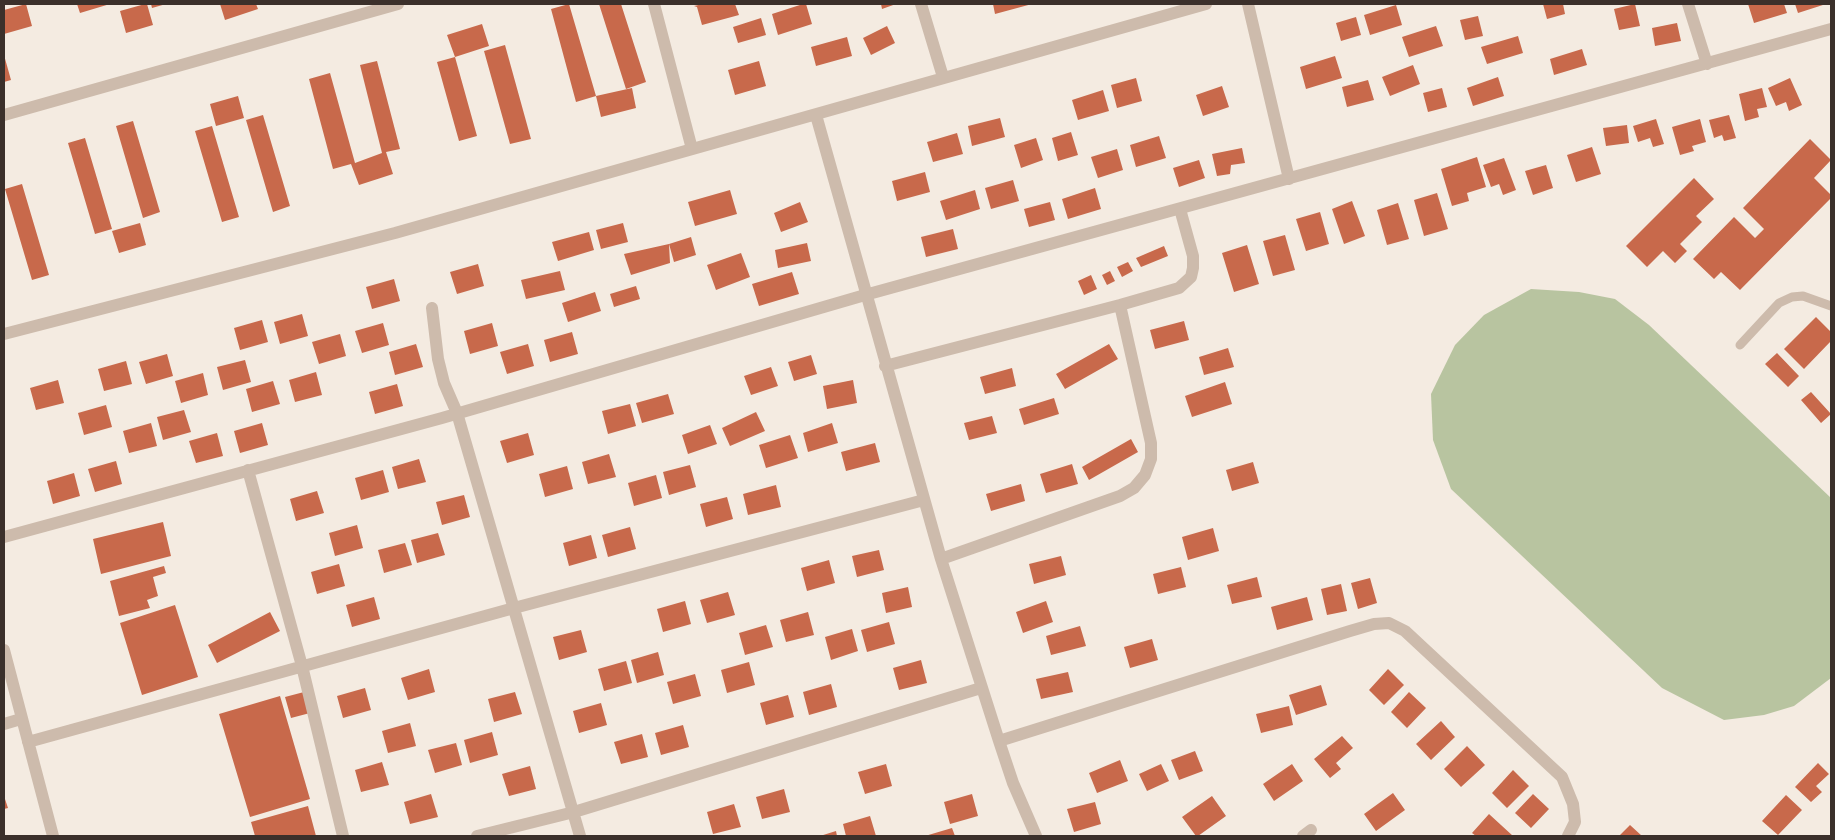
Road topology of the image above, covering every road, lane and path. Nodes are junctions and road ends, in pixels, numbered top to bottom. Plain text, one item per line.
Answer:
1 (398, 4) edge
2 (654, 4) edge
3 (921, 4) edge
4 (1206, 4) edge
5 (1248, 4) edge
6 (1688, 4) edge
7 (1831, 29) edge
8 (1707, 64) junction
9 (943, 77) junction
10 (4, 115) edge
11 (816, 115) junction
12 (692, 149) junction
13 (1289, 179) junction
14 (1180, 209) junction
15 (865, 295) junction
16 (1120, 305) junction
17 (1831, 306) edge
18 (432, 308) dead end
19 (4, 334) edge
20 (1740, 345) dead end
21 (885, 366) junction
22 (457, 414) junction
23 (248, 470) junction
24 (924, 500) junction
25 (4, 537) edge
26 (941, 559) junction
27 (514, 608) junction
28 (4, 650) edge
29 (302, 666) junction
30 (981, 688) junction
31 (21, 718) junction
32 (4, 724) edge
33 (999, 741) junction
34 (28, 742) junction
35 (574, 812) junction
36 (53, 836) edge
37 (343, 836) edge
38 (476, 836) edge
39 (580, 836) edge
40 (1036, 836) edge
41 (1568, 836) edge

1 - 10 street
2 - 12 street
3 - 9 street
4 - 9 street
5 - 13 street
6 - 8 street
7 - 8 street
8 - 13 street
9 - 11 street
11 - 12 street
11 - 15 street
12 - 19 street
13 - 14 street
14 - 15 street
14 - 16 street
15 - 21 street
15 - 22 street
16 - 21 street
16 - 26 street
17 - 20 lane
18 - 22 street
21 - 24 street
22 - 23 street
22 - 27 street
23 - 25 street
23 - 29 street
24 - 26 street
24 - 27 street
26 - 30 street
27 - 29 street
27 - 35 street
28 - 31 street
29 - 34 street
29 - 37 street
30 - 33 street
30 - 35 street
31 - 32 street
31 - 34 street
33 - 40 street
33 - 41 street
34 - 36 street
35 - 38 street
35 - 39 street

